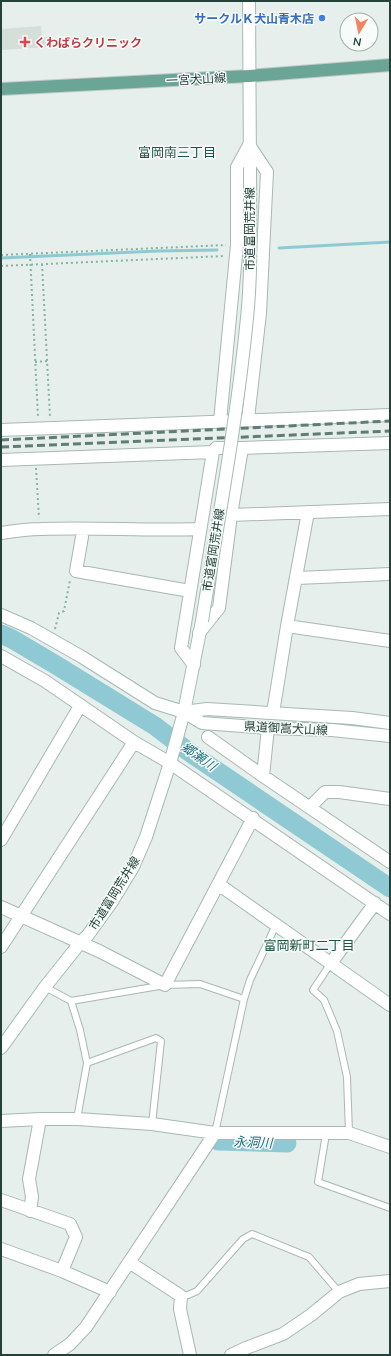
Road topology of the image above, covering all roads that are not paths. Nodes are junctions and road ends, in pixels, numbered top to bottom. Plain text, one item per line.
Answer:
1 (249, 1) edge
2 (390, 65) edge
3 (249, 76) junction
4 (1, 89) edge
5 (249, 145) junction
6 (390, 415) edge
7 (248, 419) junction
8 (220, 421) junction
9 (1, 430) edge
10 (390, 443) edge
11 (242, 448) junction
12 (214, 452) junction
13 (1, 460) edge
14 (390, 509) edge
15 (308, 512) junction
16 (231, 515) junction
17 (200, 529) junction
18 (1, 533) edge
19 (82, 537) dead end
20 (390, 574) edge
21 (297, 578) junction
22 (190, 591) junction
23 (1, 615) edge
24 (287, 626) junction
25 (200, 627) junction
26 (390, 641) edge
27 (1, 656) edge
28 (194, 665) junction
29 (80, 706) junction
30 (184, 712) junction
31 (273, 713) junction
32 (390, 723) edge
33 (268, 728) junction
34 (390, 736) edge
35 (208, 737) dead end
36 (134, 742) junction
37 (170, 763) junction
38 (263, 776) junction
39 (390, 799) edge
40 (310, 807) junction
41 (252, 818) junction
42 (1, 840) edge
43 (390, 862) edge
44 (218, 884) junction
45 (375, 903) junction
46 (1, 907) edge
47 (390, 914) edge
48 (22, 916) junction
49 (276, 925) junction
50 (80, 943) junction
51 (1, 947) edge
52 (331, 963) junction
53 (165, 985) junction
54 (45, 987) junction
55 (244, 999) junction
56 (71, 1001) junction
57 (390, 1005) edge
58 (1, 1048) edge
59 (87, 1063) junction
60 (40, 1119) junction
61 (77, 1119) junction
62 (1, 1121) edge
63 (152, 1124) junction
64 (215, 1133) junction
65 (349, 1133) junction
66 (326, 1134) junction
67 (390, 1147) edge
68 (1, 1200) edge
69 (390, 1208) edge
70 (30, 1211) junction
71 (1, 1249) edge
72 (129, 1262) junction
73 (62, 1271) junction
74 (390, 1281) edge
75 (110, 1292) junction
76 (340, 1292) junction
77 (180, 1296) junction
78 (54, 1355) edge
79 (190, 1355) edge
80 (231, 1355) edge

1 - 3 street, 市道富岡荒井線
2 - 3 main road, 一宮犬山線
3 - 4 main road, 一宮犬山線
3 - 5 street, 市道富岡荒井線
5 - 7 street
5 - 8 street
5 - 25 street, 市道富岡荒井線, bridge
6 - 7 street
7 - 8 street
8 - 9 street
10 - 11 street
11 - 12 street
11 - 16 street
12 - 13 street
12 - 17 street
14 - 15 street
15 - 16 street
15 - 21 street
16 - 25 street
17 - 18 street
17 - 22 street
19 - 22 street
20 - 21 street
21 - 24 street
22 - 28 street
23 - 30 street, 県道御嵩犬山線
24 - 26 street
24 - 31 street
25 - 28 street, 市道富岡荒井線
27 - 29 street
28 - 30 street, 市道富岡荒井線
29 - 36 street
29 - 42 street
30 - 31 street, 県道御嵩犬山線
30 - 33 street, 県道御嵩犬山線
30 - 37 street, 市道富岡荒井線
31 - 32 street, 県道御嵩犬山線
33 - 34 street, 県道御嵩犬山線
33 - 38 street
35 - 38 street
36 - 37 street
36 - 48 street
37 - 41 street
37 - 50 street, 市道富岡荒井線
38 - 40 street
39 - 40 street
40 - 43 street
41 - 44 street
41 - 45 street
44 - 49 street
44 - 53 street
45 - 47 street
45 - 52 street
46 - 48 street
48 - 50 street
48 - 51 street
49 - 52 street
49 - 55 lane
50 - 53 street
50 - 54 street, 市道富岡荒井線
52 - 57 street
52 - 65 lane
53 - 55 lane
53 - 56 lane
54 - 56 lane
54 - 58 street, 市道富岡荒井線
55 - 64 lane
56 - 59 lane
59 - 61 lane
59 - 63 lane
60 - 61 street
60 - 62 street
60 - 70 street
61 - 63 street
63 - 64 street
64 - 66 street
64 - 72 street
65 - 66 street
65 - 67 street
66 - 69 lane
68 - 70 street
70 - 73 street
71 - 73 street
72 - 75 street
72 - 77 street
73 - 75 street
74 - 76 street
75 - 78 street
76 - 77 lane
76 - 80 street
77 - 79 street

